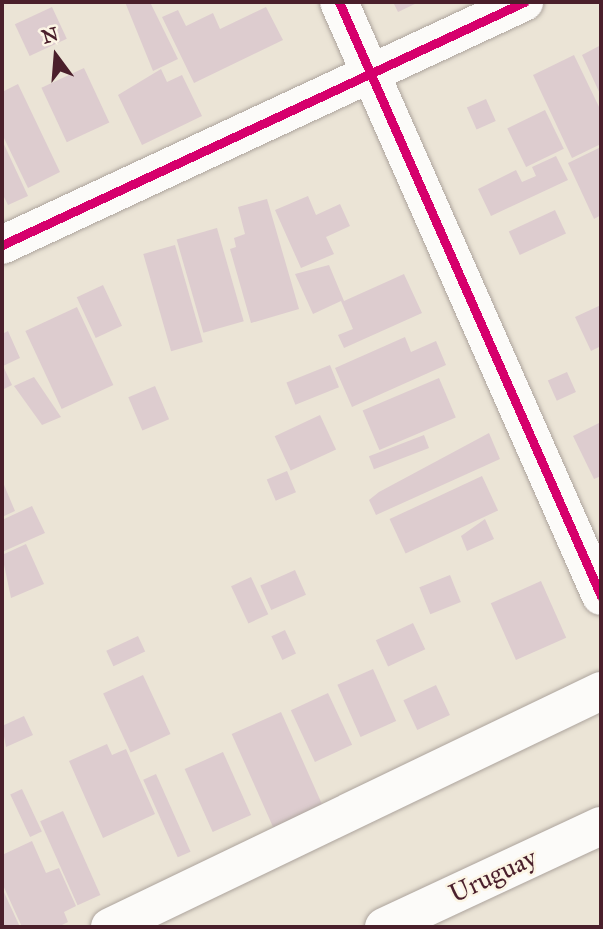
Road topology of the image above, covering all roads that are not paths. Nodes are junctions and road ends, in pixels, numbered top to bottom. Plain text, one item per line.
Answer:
1 (339, 2) edge
2 (524, 2) edge
3 (370, 74) junction
4 (2, 245) edge
5 (601, 596) edge
6 (601, 691) edge
7 (601, 826) edge
8 (110, 927) edge
9 (384, 927) edge

1 - 3 street
2 - 3 street
3 - 4 street
3 - 5 street
6 - 8 street
7 - 9 street, Uruguay

